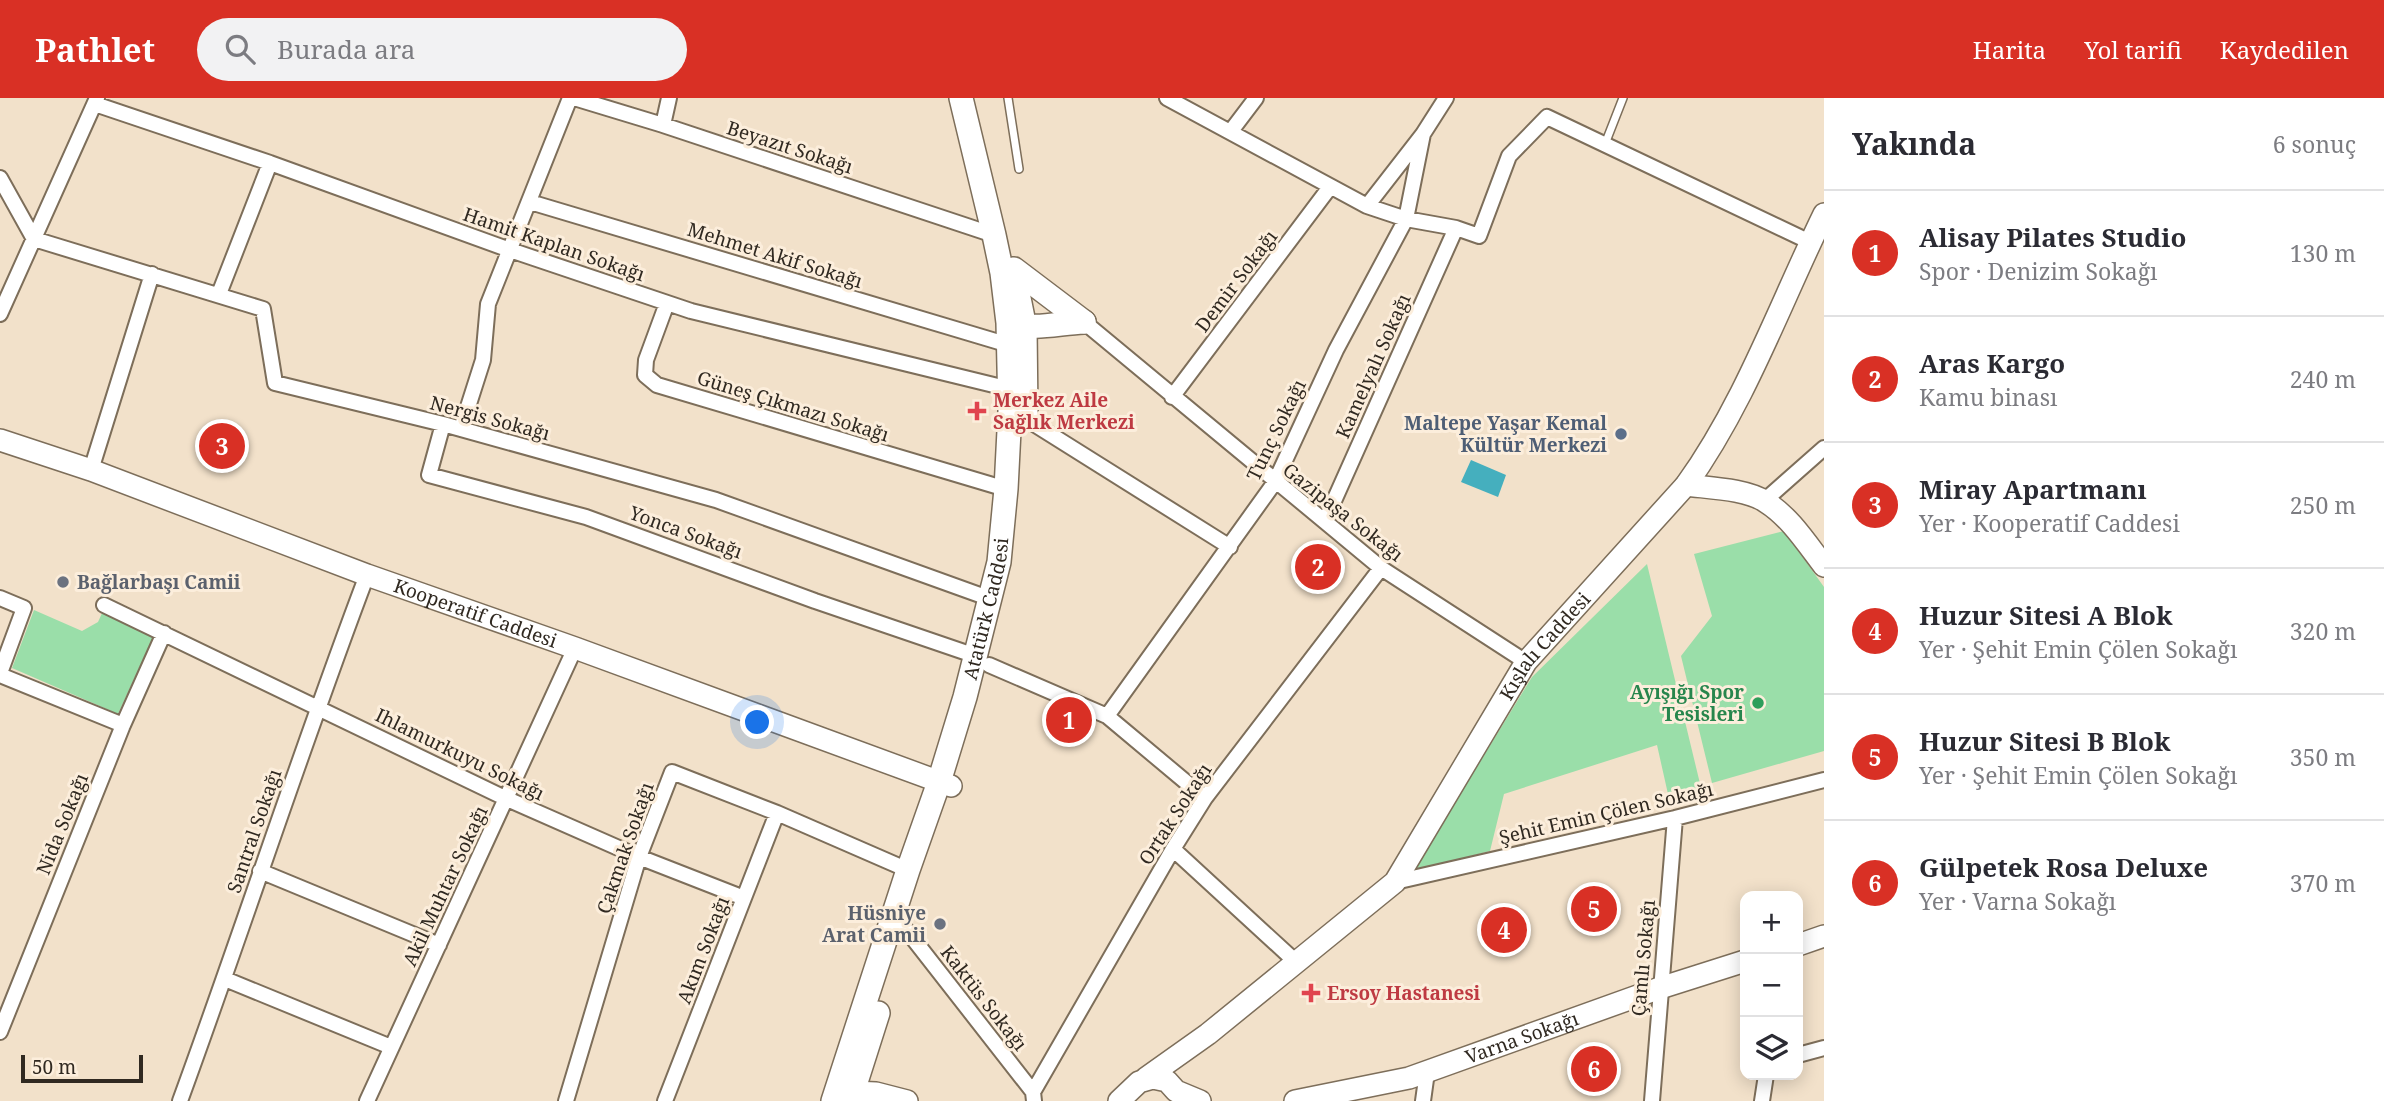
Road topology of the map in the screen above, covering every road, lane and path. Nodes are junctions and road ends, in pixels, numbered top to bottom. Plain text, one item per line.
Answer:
1 (572, 98) edge
2 (669, 98) edge
3 (961, 98) edge
4 (976, 98) edge
5 (1009, 98) edge
6 (1167, 98) edge
7 (1256, 98) edge
8 (1446, 98) edge
9 (1623, 98) edge
10 (96, 101) edge
11 (663, 125) junction
12 (1231, 131) junction
13 (1423, 134) junction
14 (1605, 144) junction
15 (270, 163) junction
16 (1019, 169) dead end
17 (0, 178) edge
18 (1330, 187) junction
19 (530, 202) junction
20 (1367, 206) junction
21 (1824, 214) edge
22 (1406, 219) junction
23 (1456, 228) junction
24 (994, 234) junction
25 (34, 239) junction
26 (1810, 242) junction
27 (510, 250) junction
28 (1014, 270) junction
29 (152, 274) junction
30 (219, 294) junction
31 (667, 303) junction
32 (0, 314) edge
33 (1084, 322) junction
34 (1016, 326) junction
35 (1172, 397) junction
36 (1016, 406) junction
37 (443, 424) junction
38 (461, 429) junction
39 (0, 440) edge
40 (1824, 448) edge
41 (1699, 467) junction
42 (91, 470) junction
43 (1275, 482) junction
44 (1686, 485) junction
45 (1006, 489) junction
46 (1738, 492) junction
47 (1764, 500) junction
48 (1325, 521) junction
49 (1230, 547) junction
50 (1824, 566) edge
51 (1381, 568) junction
52 (367, 575) junction
53 (0, 598) edge
54 (991, 599) junction
55 (104, 605) dead end
56 (164, 633) junction
57 (575, 648) junction
58 (982, 660) junction
59 (1526, 662) junction
60 (0, 674) edge
61 (317, 707) junction
62 (1107, 716) junction
63 (122, 725) junction
64 (1824, 780) edge
65 (945, 784) junction
66 (1205, 798) junction
67 (507, 799) junction
68 (777, 813) junction
69 (1675, 818) junction
70 (1172, 849) junction
71 (639, 857) junction
72 (908, 870) junction
73 (260, 871) junction
74 (1395, 881) junction
75 (744, 898) junction
76 (904, 927) junction
77 (1824, 936) edge
78 (1803, 943) edge
79 (439, 945) junction
80 (1296, 962) junction
81 (1740, 963) edge
82 (225, 979) junction
83 (1660, 988) junction
84 (0, 1032) edge
85 (1208, 1034) junction
86 (391, 1047) junction
87 (1824, 1048) edge
88 (1803, 1054) edge
89 (1427, 1072) junction
90 (1146, 1078) junction
91 (1765, 1080) edge
92 (1177, 1093) edge
93 (1033, 1096) edge
94 (839, 1098) edge
95 (1124, 1098) edge
96 (180, 1101) edge
97 (367, 1101) edge
98 (566, 1101) edge
99 (666, 1101) edge
100 (907, 1101) edge
101 (1200, 1101) edge
102 (1295, 1101) edge
103 (1423, 1101) edge
104 (1652, 1101) edge
105 (1762, 1101) edge

1 - 11 street, Beyazıt Sokağı
1 - 19 street
2 - 11 street
3 - 24 main road, Atatürk Caddesi
4 - 28 main road, Atatürk Caddesi
5 - 16 lane
6 - 12 street
7 - 12 street
8 - 13 street, Tunç Sokağı
9 - 14 lane
10 - 15 street, Hamit Kaplan Sokağı
10 - 25 street
11 - 24 street, Beyazıt Sokağı
12 - 18 street
13 - 20 street, Tunç Sokağı
13 - 22 street, Tunç Sokağı
14 - 23 street
14 - 26 street
15 - 27 street, Hamit Kaplan Sokağı
15 - 30 street
17 - 25 street
18 - 20 street
18 - 35 street, Demir Sokağı
19 - 27 street
19 - 34 street, Mehmet Akif Sokağı
20 - 22 street
21 - 26 street, Kışlalı Caddesi
22 - 23 street
22 - 43 street, Tunç Sokağı
23 - 48 street, Kamelyalı Sokağı
24 - 34 main road, Atatürk Caddesi
25 - 29 street, Nergis Sokağı
25 - 32 street
26 - 41 street, Kışlalı Caddesi
27 - 31 street, Hamit Kaplan Sokağı
27 - 38 street
28 - 33 main road
28 - 34 main road, Atatürk Caddesi
29 - 30 street, Nergis Sokağı
29 - 42 street
30 - 37 street, Nergis Sokağı
31 - 36 street, Hamit Kaplan Sokağı
31 - 45 street, Güneş Çıkmazı Sokağı
33 - 34 main road
33 - 35 street, Gazipaşa Sokağı
34 - 36 main road, Atatürk Caddesi
34 - 36 main road, Atatürk Caddesi
35 - 43 street, Gazipaşa Sokağı
36 - 45 main road, Atatürk Caddesi
36 - 49 street, Hamit Kaplan Sokağı
36 - 58 main road, Atatürk Caddesi
37 - 38 street, Nergis Sokağı
37 - 58 street, Yonca Sokağı
38 - 54 street, Nergis Sokağı
39 - 42 street, Kooperatif Caddesi
40 - 47 street
41 - 44 street, Kışlalı Caddesi
41 - 46 street
42 - 52 street, Kooperatif Caddesi
43 - 48 street, Gazipaşa Sokağı
43 - 49 street, Tunç Sokağı
44 - 46 street
44 - 59 street, Kışlalı Caddesi
45 - 54 main road, Atatürk Caddesi
46 - 47 street
47 - 50 street
48 - 51 street, Gazipaşa Sokağı
49 - 62 street, Tunç Sokağı
51 - 59 street, Gazipaşa Sokağı
51 - 66 street, Ortak Sokağı
52 - 57 street, Kooperatif Caddesi
52 - 61 street, Santral Sokağı
53 - 60 street
54 - 58 main road, Atatürk Caddesi
55 - 56 street, Ihlamurkuyu Sokağı
56 - 61 street, Ihlamurkuyu Sokağı
56 - 63 street, Nida Sokağı
57 - 65 street, Kooperatif Caddesi
57 - 67 street, Akil Muhtar Sokağı
58 - 62 street
58 - 65 main road, Atatürk Caddesi
59 - 74 street, Kışlalı Caddesi
60 - 63 street
61 - 67 street, Ihlamurkuyu Sokağı
61 - 73 street, Santral Sokağı
62 - 66 street
63 - 84 street, Nida Sokağı
64 - 69 street, Şehit Emin Çölen Sokağı
65 - 72 main road, Atatürk Caddesi
65 - 76 main road, Atatürk Caddesi
66 - 70 street, Ortak Sokağı
67 - 71 street, Ihlamurkuyu Sokağı
67 - 79 street, Akil Muhtar Sokağı
68 - 71 street, Çakmak Sokağı
68 - 72 street, Çakmak Sokağı
68 - 75 street, Akım Sokağı
69 - 74 street, Şehit Emin Çölen Sokağı
69 - 83 street, Çamlı Sokağı
70 - 80 street
70 - 93 street, Ortak Sokağı
71 - 75 street, Ihlamurkuyu Sokağı
71 - 98 street, Çakmak Sokağı
72 - 94 main road, Atatürk Caddesi
73 - 79 street
73 - 82 street, Santral Sokağı
74 - 80 street, Kışlalı Caddesi
75 - 99 street, Akım Sokağı
76 - 93 street, Kaktüs Sokağı
76 - 94 main road, Atatürk Caddesi
77 - 78 street
79 - 86 street, Akil Muhtar Sokağı
80 - 85 street, Kışlalı Caddesi
81 - 83 street, Varna Sokağı
82 - 86 street
82 - 96 street, Santral Sokağı
83 - 89 street, Varna Sokağı
83 - 104 street, Çamlı Sokağı
85 - 90 street, Kışlalı Caddesi
85 - 92 street, Kışlalı Caddesi
86 - 97 street, Akil Muhtar Sokağı
87 - 88 street
89 - 102 street, Varna Sokağı
89 - 103 street
90 - 92 street
90 - 95 street, Kışlalı Caddesi
91 - 105 street
92 - 101 street
94 - 100 street

